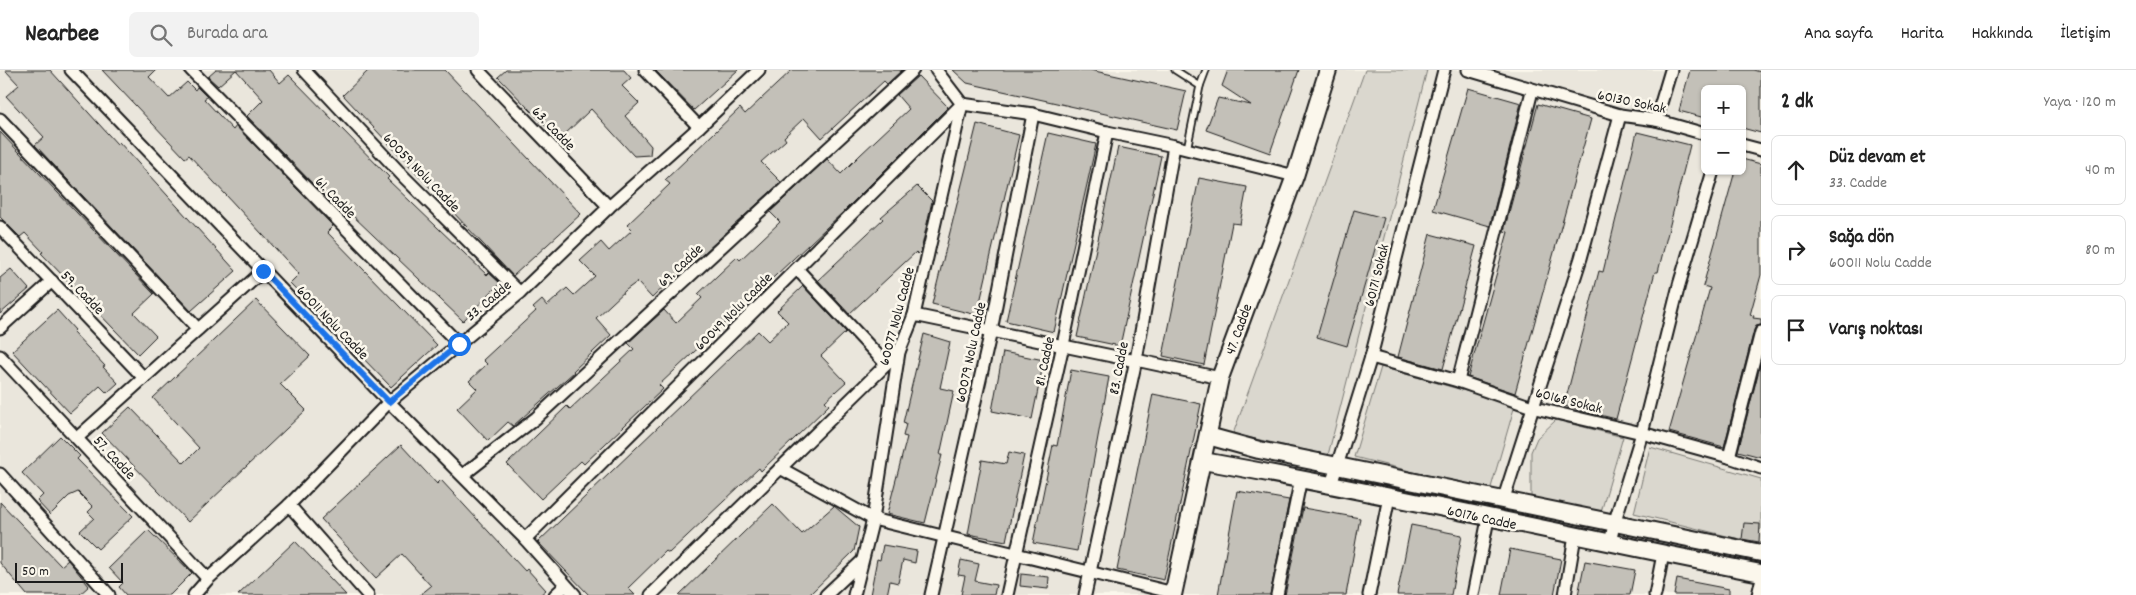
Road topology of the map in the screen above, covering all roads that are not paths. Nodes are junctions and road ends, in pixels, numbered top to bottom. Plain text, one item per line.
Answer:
1 (71, 70) edge
2 (191, 70) edge
3 (304, 70) edge
4 (478, 70) edge
5 (645, 70) edge
6 (759, 70) edge
7 (913, 70) edge
8 (936, 70) edge
9 (1175, 70) edge
10 (1206, 70) edge
11 (1328, 70) edge
12 (1444, 70) edge
13 (1468, 70) edge
14 (1671, 70) edge
15 (1200, 86) junction
16 (1532, 90) junction
17 (962, 104) junction
18 (1032, 114) junction
19 (1620, 115) junction
20 (0, 119) edge
21 (1656, 120) junction
22 (699, 127) junction
23 (1107, 132) junction
24 (1701, 133) edge
25 (1174, 146) junction
26 (1746, 146) edge
27 (1187, 149) junction
28 (1761, 150) edge
29 (1712, 175) edge
30 (1295, 176) junction
31 (609, 207) junction
32 (0, 227) edge
33 (797, 269) junction
34 (263, 271) junction
35 (52, 281) junction
36 (520, 293) junction
37 (914, 315) junction
38 (0, 328) edge
39 (198, 329) junction
40 (991, 331) junction
41 (1761, 332) edge
42 (459, 344) junction
43 (1062, 345) junction
44 (899, 352) junction
45 (0, 356) edge
46 (1371, 357) junction
47 (1136, 361) junction
48 (886, 364) junction
49 (144, 378) junction
50 (1220, 378) junction
51 (1458, 381) junction
52 (389, 402) junction
53 (1535, 408) junction
54 (1642, 433) junction
55 (1208, 436) junction
56 (77, 438) junction
57 (1729, 457) junction
58 (1203, 460) junction
59 (1337, 466) junction
60 (780, 468) junction
61 (1761, 468) edge
62 (0, 474) edge
63 (463, 475) junction
64 (1301, 478) junction
65 (1331, 484) junction
66 (1389, 497) junction
67 (1503, 501) junction
68 (289, 505) junction
69 (873, 519) junction
70 (1488, 519) junction
71 (1614, 524) junction
72 (944, 536) junction
73 (1575, 536) junction
74 (525, 538) junction
75 (1610, 544) junction
76 (1761, 553) edge
77 (1663, 554) junction
78 (1016, 555) junction
79 (861, 562) junction
80 (1090, 574) junction
81 (1761, 574) edge
82 (208, 579) junction
83 (1761, 582) edge
84 (565, 586) junction
85 (1174, 594) edge
86 (109, 595) edge
87 (194, 595) edge
88 (368, 595) edge
89 (555, 595) edge
90 (575, 595) edge
91 (650, 595) edge
92 (826, 595) edge
93 (854, 595) edge
94 (931, 595) edge
95 (1007, 595) edge
96 (1085, 595) edge
97 (1277, 595) edge
98 (1369, 595) edge
99 (1473, 595) edge
100 (1565, 595) edge
101 (1655, 595) edge
102 (1758, 595) edge

1 - 34 street, 60011 Nolu Cadde
2 - 42 street, 61. Cadde
3 - 36 street, 60059 Nolu Cadde
4 - 31 street, 63. Cadde
5 - 22 street
6 - 22 street, 33. Cadde
7 - 63 street, 69. Cadde
8 - 17 street
9 - 15 lane
10 - 15 lane
11 - 30 street, 47. Cadde
12 - 46 street, 60171 Sokak
13 - 16 street, 60130 Sokak
14 - 21 street
15 - 27 lane
16 - 19 street, 60130 Sokak
16 - 51 street
17 - 18 street
17 - 33 street, 60049 Nolu Cadde
17 - 37 street, 60077 Nolu Cadde
18 - 23 street
18 - 40 street, 60079 Nolu Cadde
19 - 21 street, 60130 Sokak
19 - 53 street
20 - 39 street
21 - 24 street, 60130 Sokak
22 - 31 street, 33. Cadde
23 - 25 street
23 - 43 street, 81. Cadde
25 - 27 street
25 - 47 street, 83. Cadde
26 - 28 street
27 - 30 street
29 - 54 street
30 - 50 street, 47. Cadde
31 - 36 street, 33. Cadde
32 - 35 street, 59. Cadde
33 - 48 street
33 - 74 street, 60049 Nolu Cadde
34 - 39 street
34 - 52 street, 60011 Nolu Cadde
35 - 38 street
35 - 49 street, 59. Cadde
36 - 42 street, 33. Cadde
37 - 40 street
37 - 44 street, 60077 Nolu Cadde
39 - 49 street
40 - 43 street
40 - 72 street, 60079 Nolu Cadde
41 - 57 street
42 - 52 street, 33. Cadde
43 - 47 street
43 - 78 street, 81. Cadde
44 - 48 street
44 - 69 street, 60077 Nolu Cadde
45 - 56 street, 57. Cadde
46 - 51 street, 60168 Sokak
46 - 59 street, 60171 Sokak
47 - 50 street
47 - 80 street, 83. Cadde
48 - 60 street
49 - 56 street
50 - 55 street, 47. Cadde
51 - 53 street, 60168 Sokak
52 - 63 street, 60011 Nolu Cadde
52 - 68 street, 33. Cadde
53 - 54 street, 60168 Sokak
53 - 67 street
54 - 57 street, 60168 Sokak
54 - 71 street
55 - 58 street, 47. Cadde
55 - 59 street
56 - 82 street, 57. Cadde
57 - 61 street, 60168 Sokak
58 - 64 street, 60176 Cadde
58 - 85 street, 47. Cadde
59 - 65 street, 60171 Sokak
59 - 67 street
60 - 69 street
60 - 91 street
62 - 86 street
63 - 74 street, 60011 Nolu Cadde
64 - 65 street, 60176 Cadde
64 - 97 street
65 - 66 street, 60176 Cadde
66 - 70 street, 60176 Cadde
66 - 98 street
67 - 71 street
68 - 82 street, 33. Cadde
68 - 88 street
69 - 72 street
69 - 79 street, 60077 Nolu Cadde
70 - 73 street, 60176 Cadde
70 - 99 street
71 - 75 street
71 - 76 street
72 - 78 street
72 - 94 street, 60079 Nolu Cadde
73 - 75 street, 60176 Cadde
73 - 100 street
74 - 84 street, 60011 Nolu Cadde
75 - 77 street, 60176 Cadde
77 - 81 street, 60176 Cadde
77 - 101 street
78 - 80 street
78 - 95 street, 81. Cadde
79 - 92 street
79 - 93 street, 60077 Nolu Cadde
80 - 85 street
80 - 96 street, 83. Cadde
82 - 87 street, 33. Cadde
83 - 102 street
84 - 89 street
84 - 90 street, 60011 Nolu Cadde

